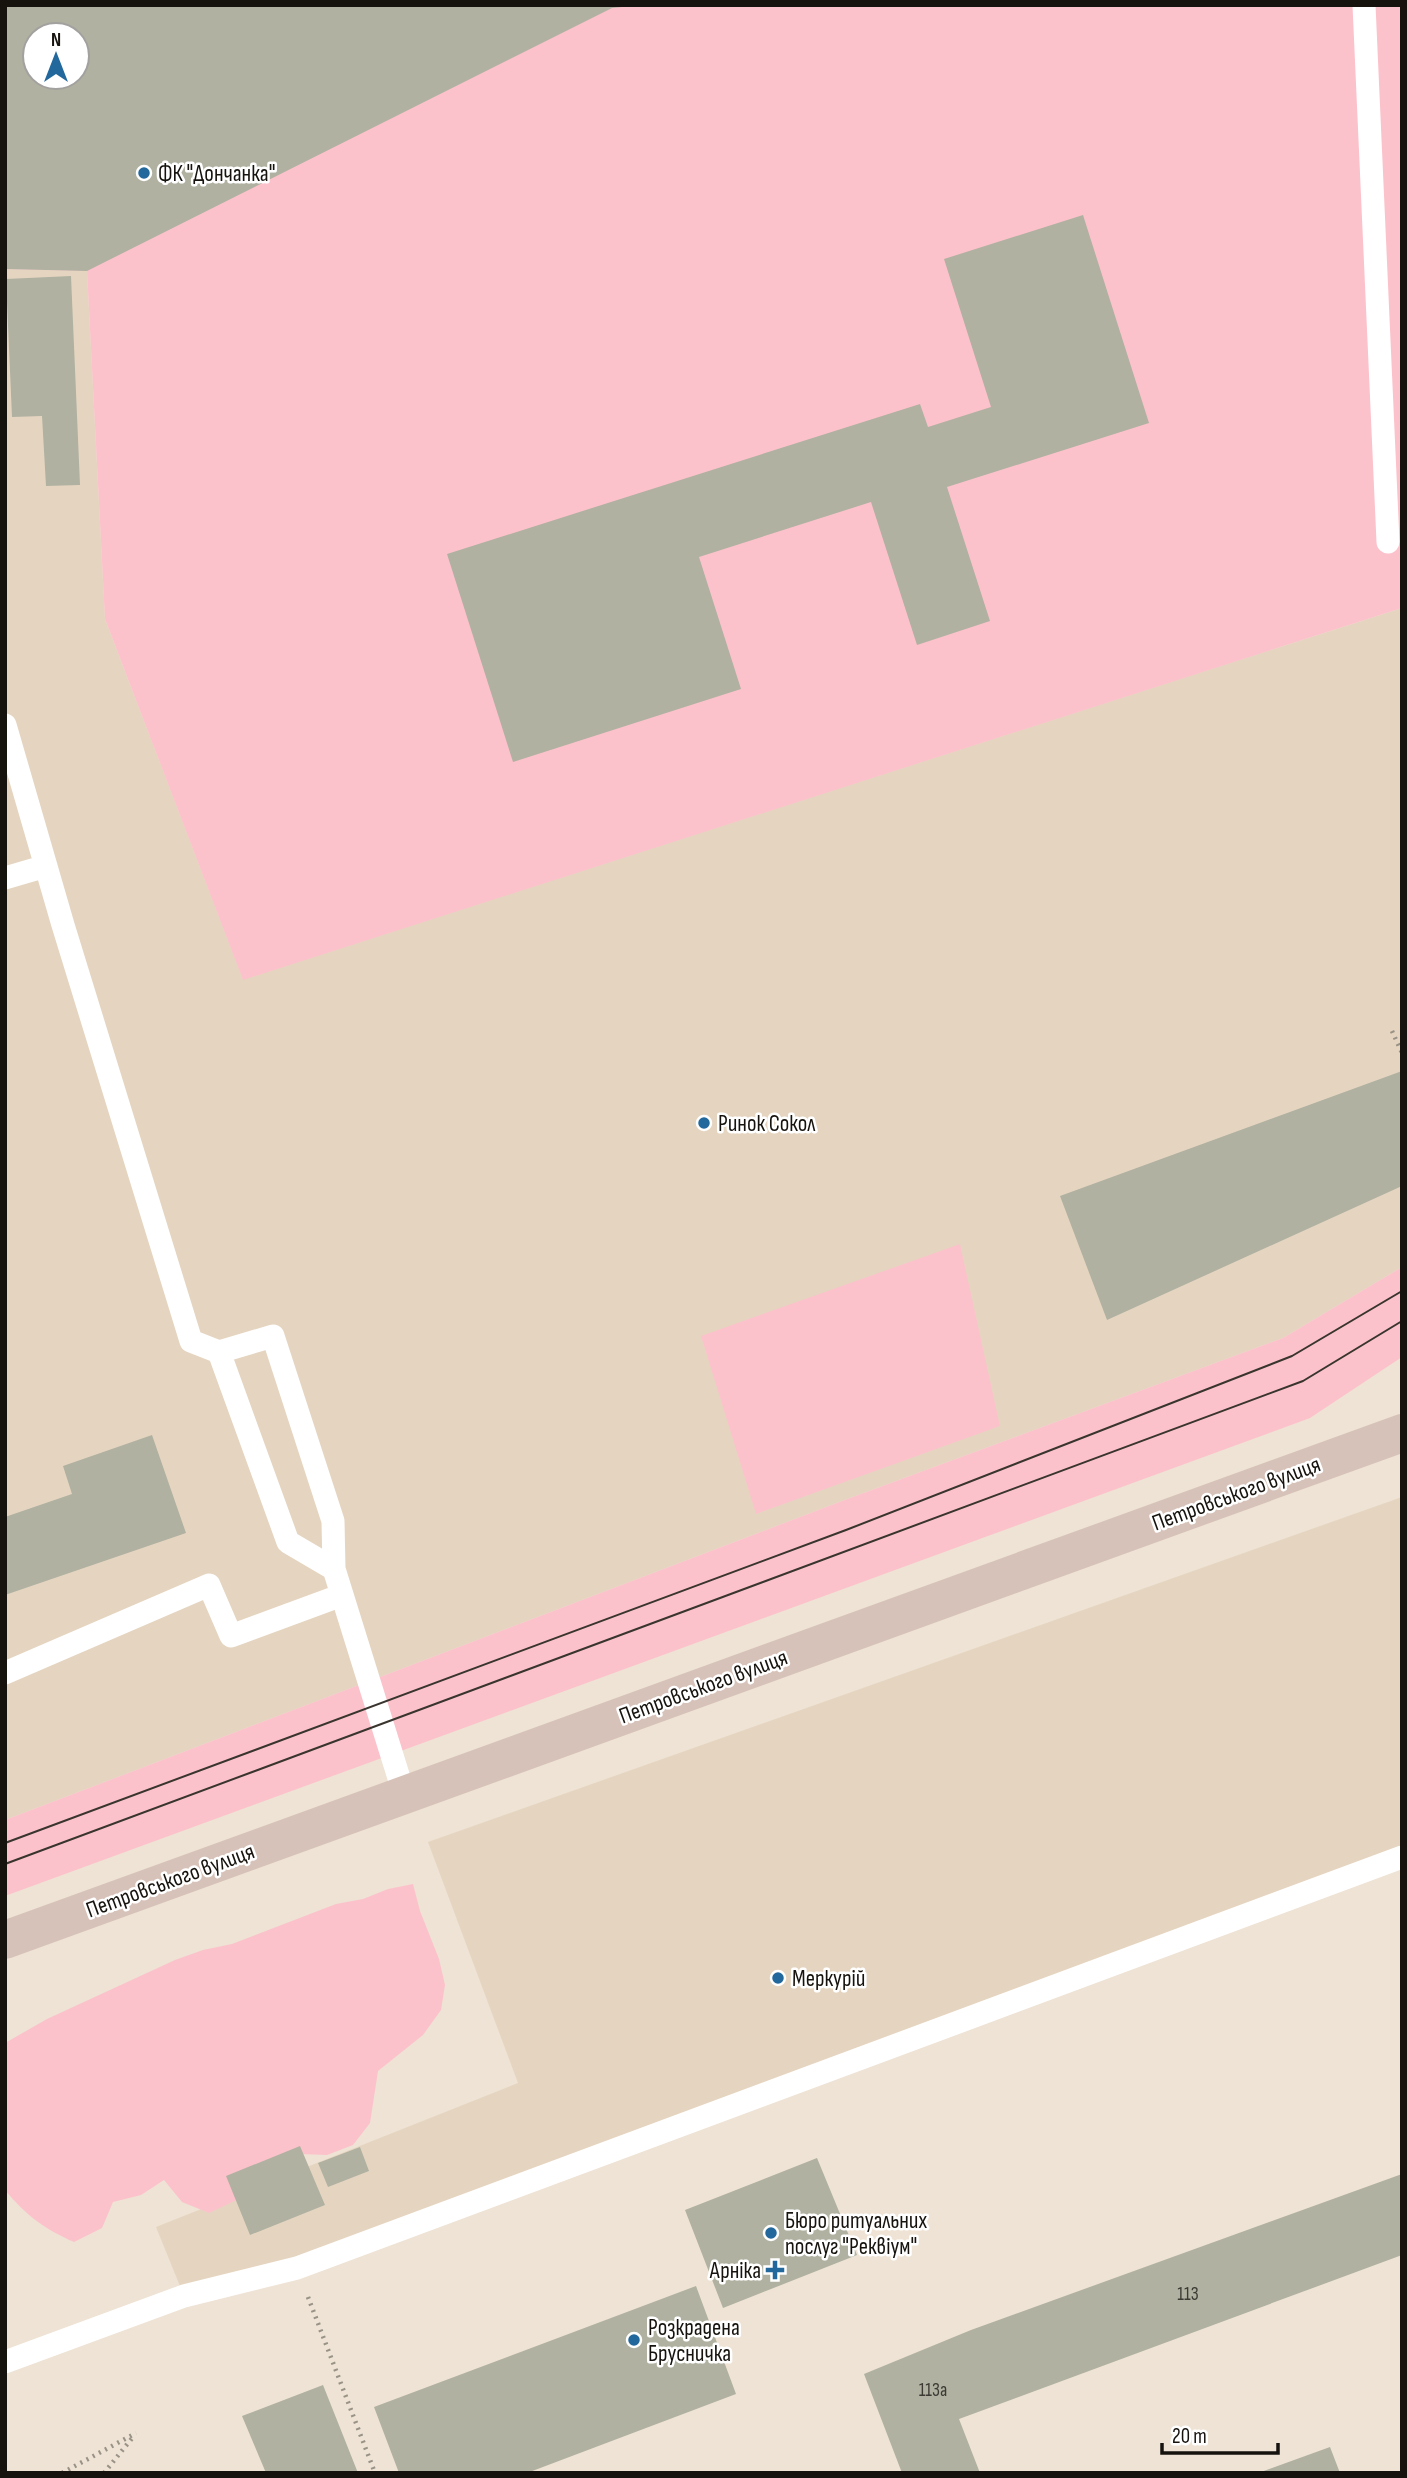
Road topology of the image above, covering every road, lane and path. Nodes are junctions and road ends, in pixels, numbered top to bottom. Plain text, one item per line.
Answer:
1 (1364, 5) edge
2 (1388, 542) dead end
3 (5, 726) edge
4 (46, 866) junction
5 (5, 878) edge
6 (1392, 1031) dead end
7 (1402, 1053) edge
8 (219, 1352) junction
9 (1402, 1433) edge
10 (334, 1569) junction
11 (342, 1595) junction
12 (5, 1673) edge
13 (404, 1794) junction
14 (1402, 1857) edge
15 (5, 1940) edge
16 (297, 2268) junction
17 (5, 2362) edge
18 (62, 2473) edge
19 (104, 2473) edge
20 (375, 2473) edge

1 - 2 lane
3 - 4 lane
4 - 5 lane
4 - 8 lane
6 - 7 path
8 - 10 lane
8 - 10 lane
9 - 13 main road, Петровського вулиця
10 - 11 lane
11 - 12 lane
11 - 13 lane
13 - 15 main road, Петровського вулиця
14 - 16 lane
16 - 17 lane
16 - 20 path
18 - 19 path

